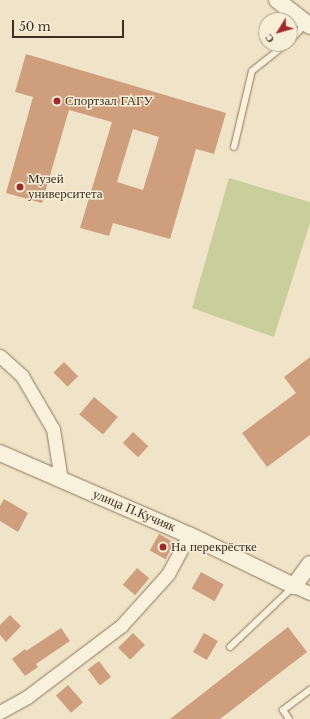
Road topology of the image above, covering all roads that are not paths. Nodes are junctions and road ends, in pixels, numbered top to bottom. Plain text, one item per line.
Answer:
1 (277, 0) edge
2 (308, 25) edge
3 (298, 34) edge
4 (276, 52) edge
5 (234, 147) dead end
6 (0, 356) edge
7 (0, 453) edge
8 (61, 480) junction
9 (189, 535) junction
10 (310, 564) edge
11 (294, 586) junction
12 (310, 593) edge
13 (230, 647) dead end
14 (310, 690) edge
15 (0, 712) edge
16 (289, 719) edge

1 - 2 street
2 - 3 lane
4 - 5 lane
6 - 8 street
7 - 8 street, улица П.Кучияк
8 - 9 street, улица П.Кучияк
9 - 11 street, улица П.Кучияк
9 - 15 street
10 - 11 street
11 - 12 street, улица П.Кучияк
11 - 13 lane
14 - 16 lane

